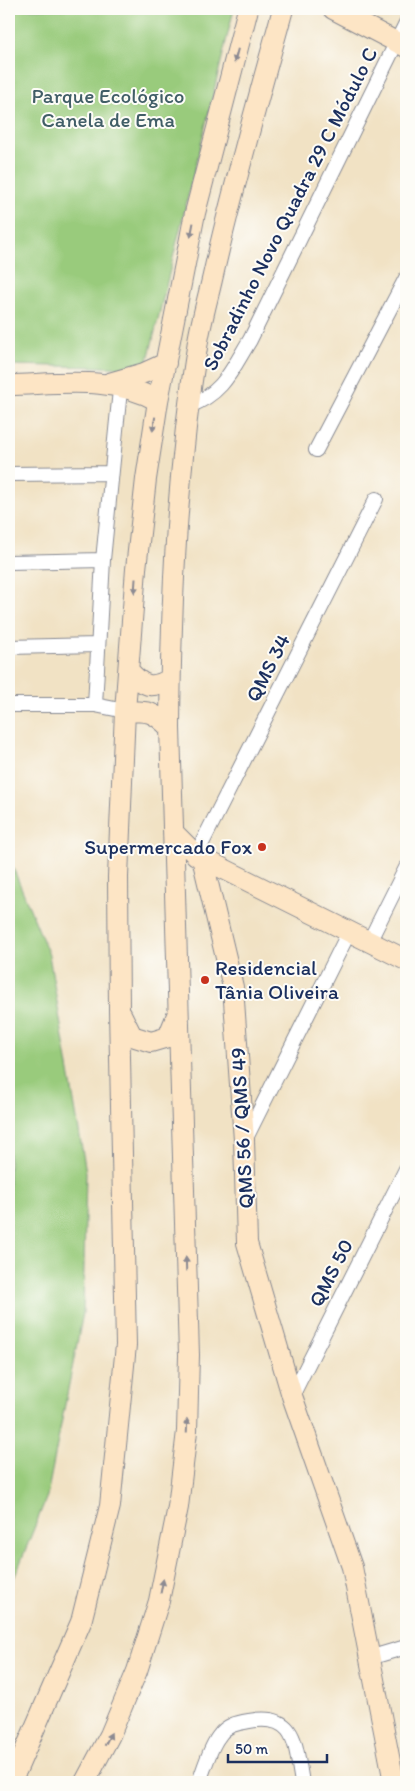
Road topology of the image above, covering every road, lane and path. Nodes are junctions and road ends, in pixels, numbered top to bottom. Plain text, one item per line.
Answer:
1 (248, 9) edge
2 (283, 9) edge
3 (333, 9) edge
4 (406, 23) edge
5 (402, 44) edge
6 (198, 201) junction
7 (228, 211) junction
8 (406, 278) edge
9 (166, 363) junction
10 (116, 383) junction
11 (9, 385) edge
12 (158, 401) junction
13 (190, 406) junction
14 (316, 450) dead end
15 (110, 473) junction
16 (9, 474) edge
17 (376, 499) dead end
18 (103, 560) junction
19 (9, 562) edge
20 (98, 645) junction
21 (9, 647) edge
22 (129, 671) junction
23 (170, 679) junction
24 (9, 705) edge
25 (95, 705) junction
26 (125, 711) junction
27 (170, 728) junction
28 (174, 833) junction
29 (199, 857) junction
30 (406, 868) edge
31 (176, 880) junction
32 (350, 932) junction
33 (370, 942) junction
34 (406, 960) edge
35 (179, 1008) junction
36 (119, 1010) junction
37 (244, 1140) junction
38 (406, 1169) edge
39 (292, 1396) junction
40 (406, 1647) edge
41 (369, 1658) junction
42 (13, 1778) edge
43 (85, 1782) edge
44 (199, 1782) edge
45 (302, 1782) edge
46 (394, 1782) edge

1 -> 6 main road
2 - 7 main road
3 - 5 main road
4 - 5 street, Sobradinho Novo Quadra 29 C Módulo C
5 - 13 street, Sobradinho Novo Quadra 29 C Módulo C
6 - 7 main road
6 -> 9 main road
7 - 13 main road
8 - 14 street
9 - 10 main road
9 - 12 main road
10 - 11 main road
10 - 12 main road
10 - 15 street
12 -> 22 main road
13 - 23 main road
15 - 16 street
15 - 18 street
17 - 29 street, QMS 34
18 - 19 street
18 - 20 street
20 - 21 street
20 - 25 street
22 - 23 main road
22 - 26 main road
23 - 27 main road
24 - 25 street
25 - 26 street
26 - 27 main road
26 - 36 main road
27 - 28 main road
28 - 29 main road
28 - 31 main road
29 - 31 main road
29 - 32 main road
29 - 37 main road, QMS 56 / QMS 49
30 - 33 street
31 - 35 main road
32 - 33 main road
32 - 37 street
33 - 34 main road
35 - 36 main road
43 -> 35 main road
36 - 42 main road
37 - 39 main road, QMS 56 / QMS 49
38 - 39 street, QMS 50
39 - 41 main road, QMS 56 / QMS 49
40 - 41 street
41 - 46 main road, QMS 56 / QMS 49
44 - 45 street

